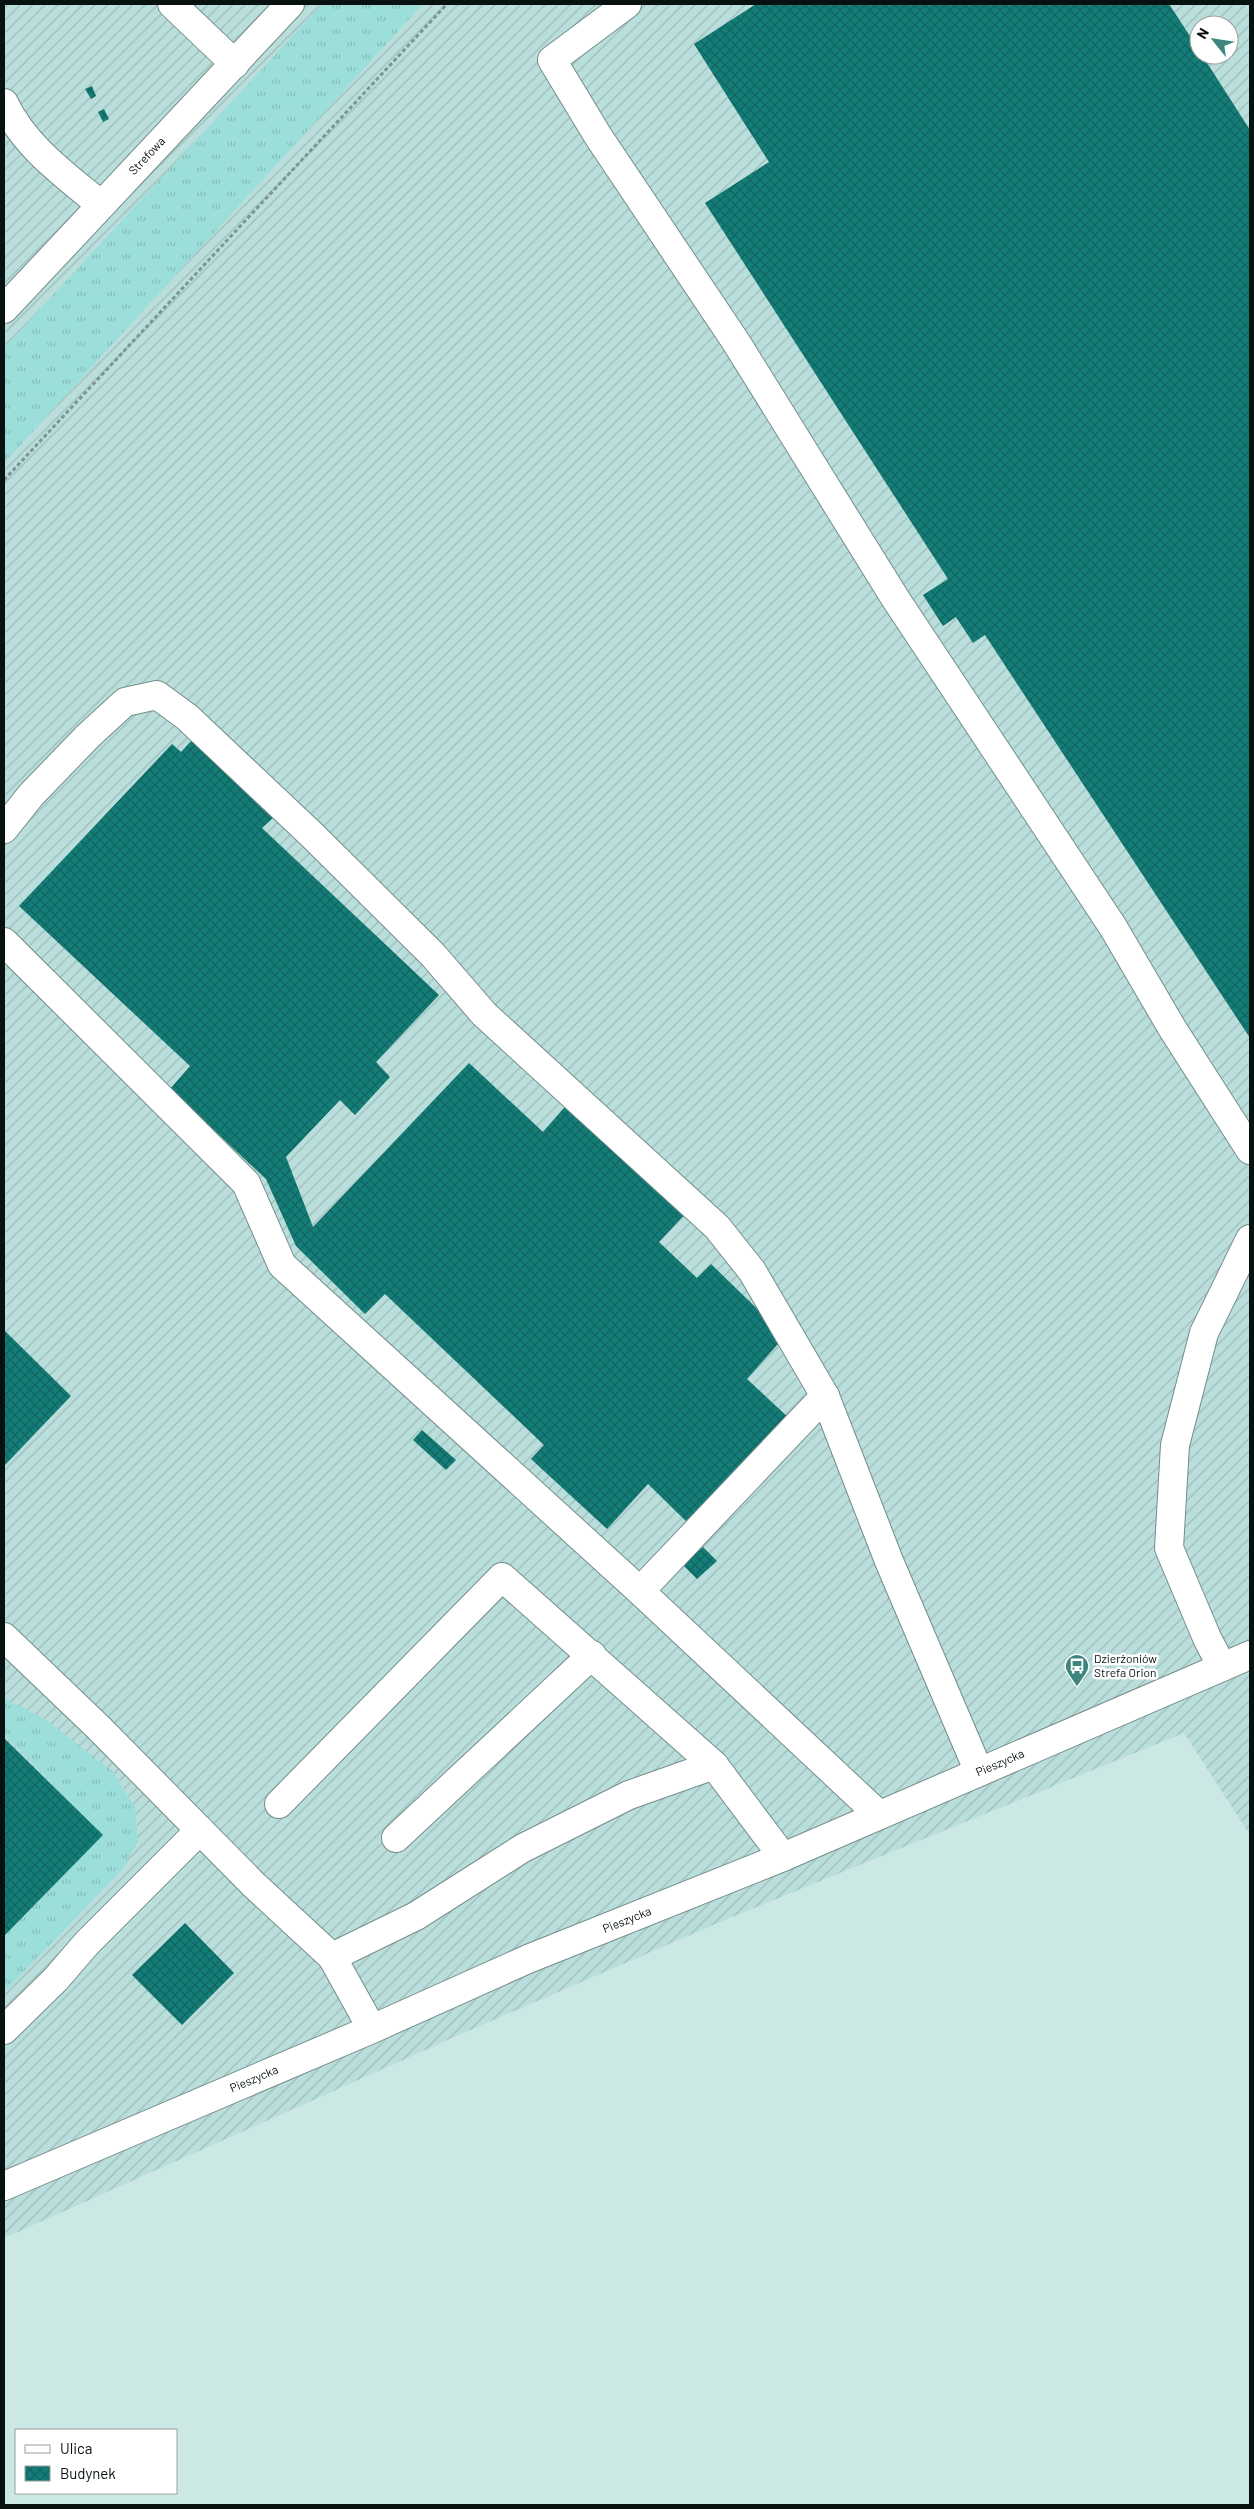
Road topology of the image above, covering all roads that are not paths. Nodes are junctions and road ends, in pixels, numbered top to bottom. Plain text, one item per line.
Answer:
1 (172, 4) edge
2 (290, 4) edge
3 (627, 4) edge
4 (235, 64) junction
5 (6, 115) edge
6 (101, 205) junction
7 (4, 309) edge
8 (4, 829) edge
9 (4, 942) edge
10 (1250, 1150) edge
11 (1250, 1239) edge
12 (825, 1396) junction
13 (640, 1591) junction
14 (4, 1637) edge
15 (592, 1654) junction
16 (1250, 1655) edge
17 (1222, 1667) junction
18 (714, 1765) junction
19 (979, 1772) junction
20 (279, 1804) dead end
21 (878, 1814) junction
22 (200, 1830) junction
23 (396, 1838) dead end
24 (782, 1857) junction
25 (332, 1957) junction
26 (372, 2029) junction
27 (4, 2030) edge
28 (4, 2186) edge

1 - 4 street
2 - 4 street, Strefowa
3 - 10 street
4 - 6 street, Strefowa
5 - 6 street
6 - 7 street, Strefowa
8 - 12 street
9 - 13 street
11 - 17 street
12 - 13 street
12 - 19 street
13 - 21 street
14 - 22 street
15 - 18 street
15 - 20 street
15 - 23 street
16 - 17 street, Pieszycka
17 - 19 street, Pieszycka
18 - 24 street
18 - 25 street
19 - 21 street, Pieszycka
21 - 24 street, Pieszycka
22 - 25 street
22 - 27 street
24 - 26 street, Pieszycka
25 - 26 street
26 - 28 street, Pieszycka

